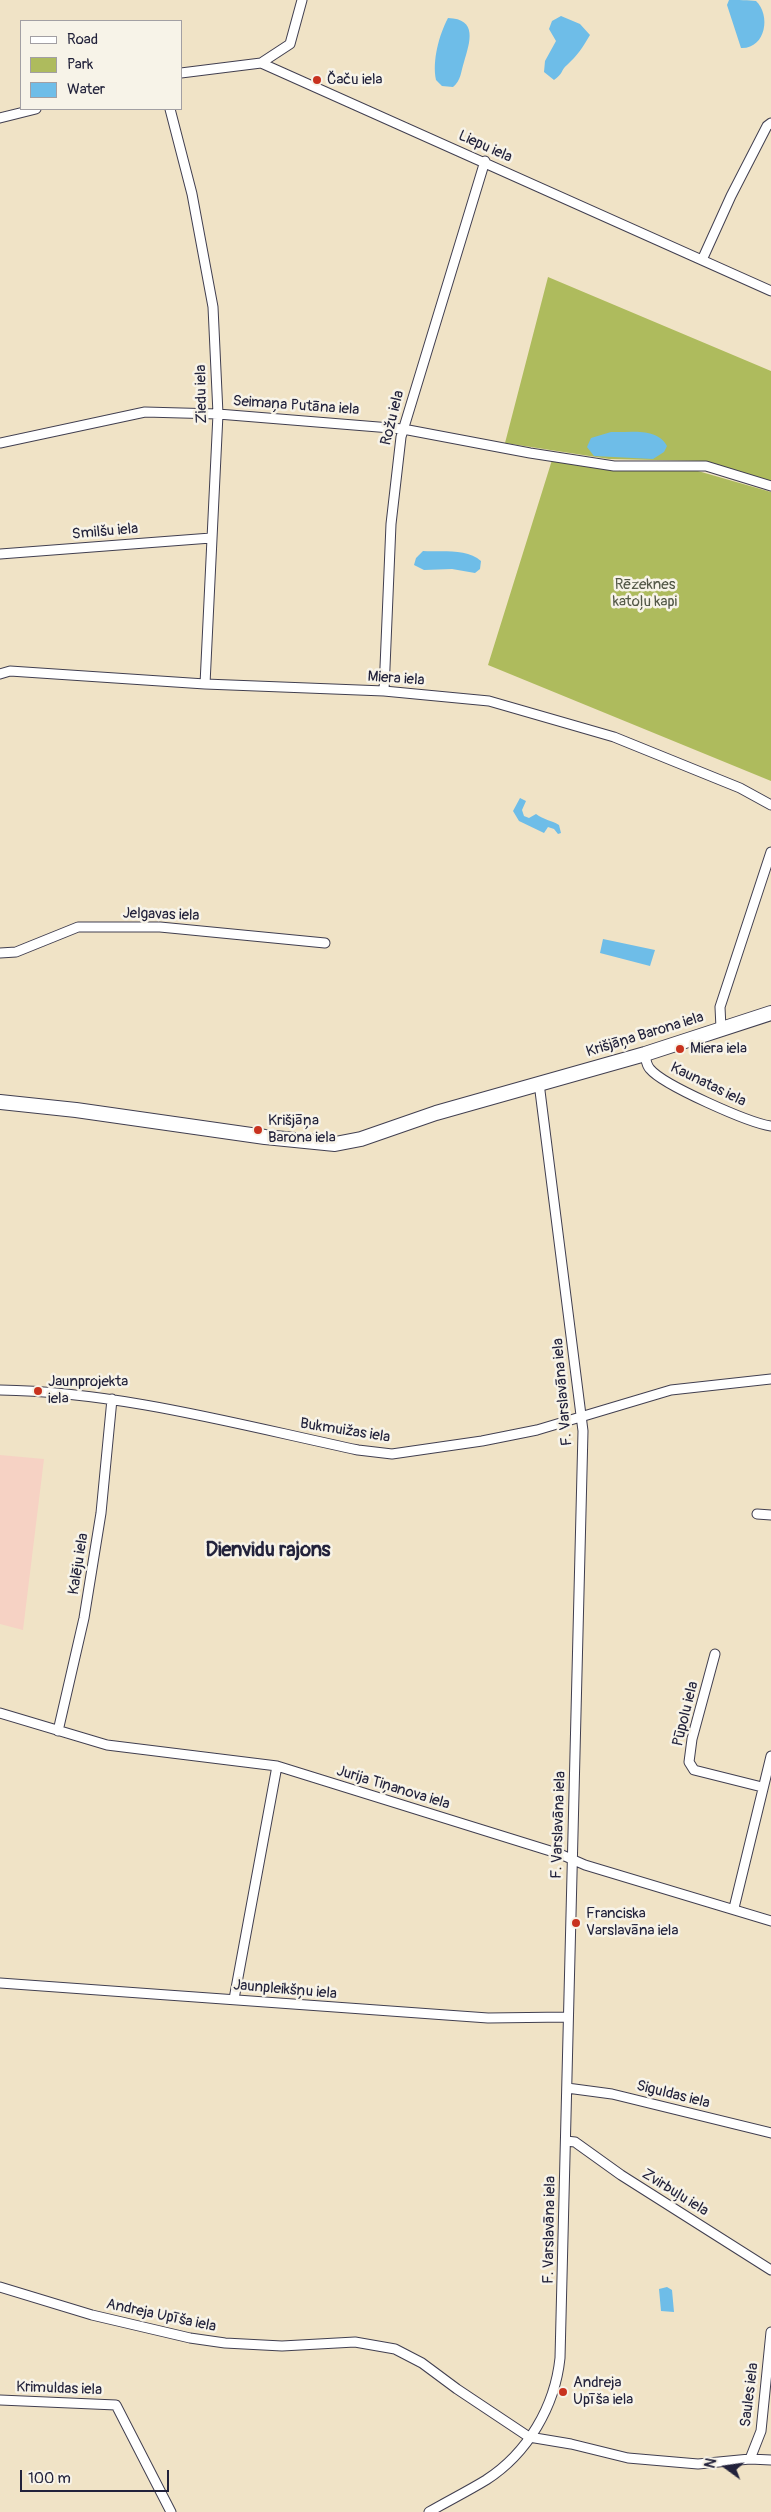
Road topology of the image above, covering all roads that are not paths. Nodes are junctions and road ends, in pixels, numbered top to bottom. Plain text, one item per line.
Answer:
1 (302, 0) edge
2 (261, 63) junction
3 (182, 74) edge
4 (32, 110) edge
5 (170, 110) edge
6 (0, 118) edge
7 (771, 123) edge
8 (485, 161) junction
9 (702, 260) junction
10 (771, 291) edge
11 (218, 414) junction
12 (403, 429) junction
13 (0, 443) edge
14 (771, 486) edge
15 (211, 538) junction
16 (0, 554) edge
17 (0, 674) edge
18 (205, 684) junction
19 (384, 691) junction
20 (771, 804) edge
21 (771, 852) edge
22 (324, 944) dead end
23 (0, 952) edge
24 (771, 1013) edge
25 (721, 1028) junction
26 (645, 1054) junction
27 (539, 1083) junction
28 (0, 1102) edge
29 (771, 1126) edge
30 (771, 1379) edge
31 (0, 1390) edge
32 (112, 1399) junction
33 (582, 1417) junction
34 (757, 1514) dead end
35 (771, 1515) edge
36 (715, 1654) dead end
37 (0, 1713) edge
38 (58, 1731) junction
39 (771, 1756) edge
40 (277, 1766) junction
41 (762, 1788) junction
42 (572, 1859) junction
43 (734, 1908) junction
44 (771, 1921) edge
45 (0, 1983) edge
46 (234, 2000) junction
47 (567, 2017) junction
48 (567, 2088) junction
49 (771, 2133) edge
50 (566, 2141) junction
51 (771, 2270) edge
52 (0, 2287) edge
53 (771, 2332) edge
54 (0, 2400) edge
55 (530, 2437) junction
56 (750, 2459) junction
57 (771, 2460) edge
58 (171, 2512) edge
59 (429, 2512) edge

1 - 2 street
2 - 3 street
2 - 8 street, Liepu iela
4 - 6 street
5 - 11 street, Ziedu iela
7 - 9 street
8 - 9 street, Liepu iela
8 - 12 street, Rožu iela
9 - 10 street, Liepu iela
11 - 12 street, Seimaņa Putāna iela
11 - 13 street, Seimaņa Putāna iela
11 - 15 street, Ziedu iela
12 - 14 street, Seimaņa Putāna iela
12 - 19 street, Rožu iela
15 - 16 street, Smilšu iela
15 - 18 street, Ziedu iela
17 - 18 street, Miera iela
18 - 19 street, Miera iela
19 - 20 street, Miera iela
21 - 25 street
22 - 23 street, Jelgavas iela
24 - 25 main road, Krišjāņa Barona iela
25 - 26 main road, Krišjāņa Barona iela
26 - 27 main road, Krišjāņa Barona iela
26 - 29 street, Kaunatas iela
27 - 28 main road, Krišjāņa Barona iela
27 - 33 street, F. Varslavāna iela
30 - 33 street, Bukmuižas iela
31 - 32 street, Bukmuižas iela
32 - 33 street, Bukmuižas iela
32 - 38 street, Kalēju iela
33 - 42 street, F. Varslavāna iela
34 - 35 street
36 - 41 street, Pūpolu iela
37 - 38 street, Jurija Tiņanova iela
38 - 40 street, Jurija Tiņanova iela
39 - 41 street
40 - 42 street, Jurija Tiņanova iela
40 - 46 street
41 - 43 street
42 - 43 street, Jurija Tiņanova iela
42 - 47 street, F. Varslavāna iela
43 - 44 street, Jurija Tiņanova iela
45 - 46 street, Jaunpleikšņu iela
46 - 47 street, Jaunpleikšņu iela
47 - 48 street, F. Varslavāna iela
48 - 49 street, Siguldas iela
48 - 50 street, F. Varslavāna iela
50 - 51 street, Zvirbuļu iela
50 - 55 street, F. Varslavāna iela
52 - 55 street, Andreja Upīša iela
53 - 56 street, Saules iela
54 - 58 street, Krimuldas iela
55 - 56 street, Andreja Upīša iela
55 - 59 street, F. Varslavāna iela
56 - 57 street, Andreja Upīša iela

